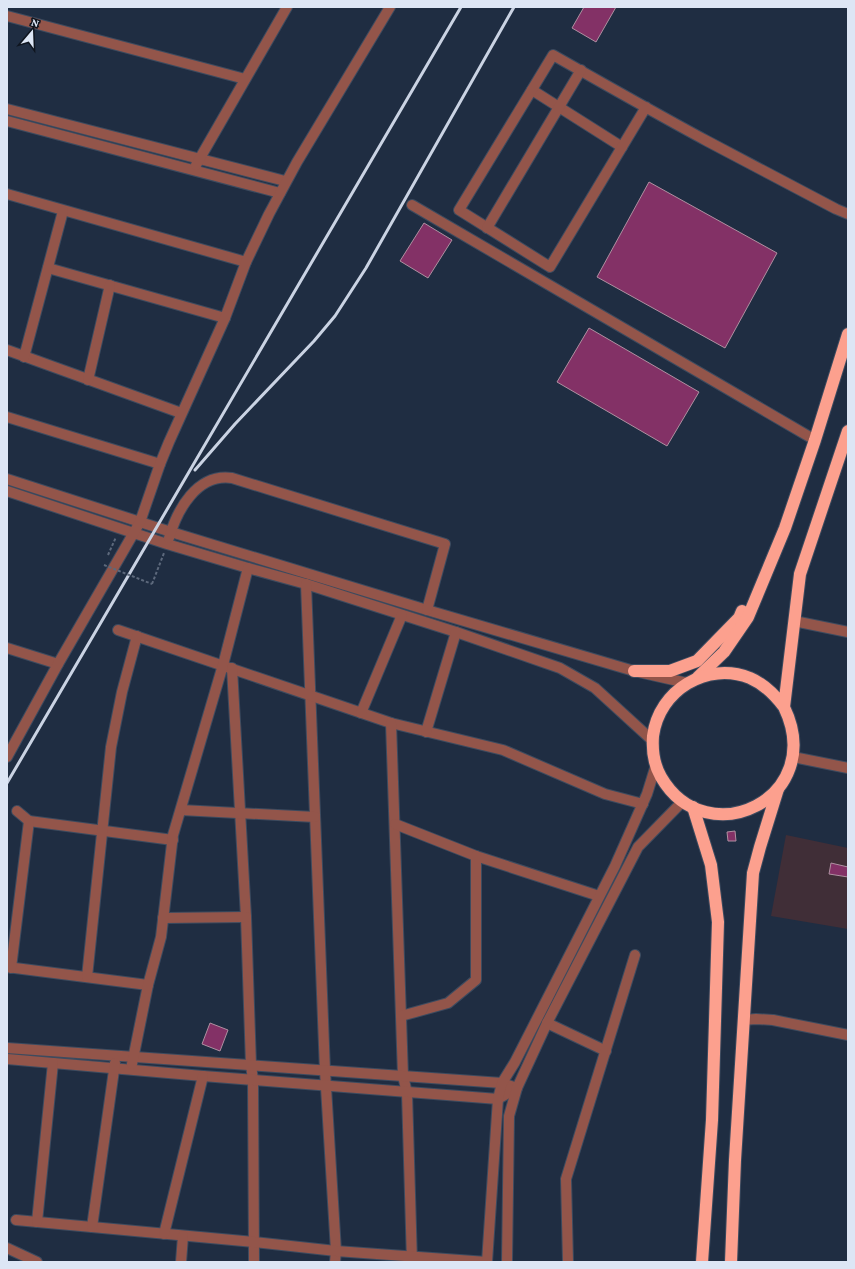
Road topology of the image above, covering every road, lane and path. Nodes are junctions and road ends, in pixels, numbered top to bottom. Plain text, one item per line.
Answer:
1 (287, 7) edge
2 (390, 7) edge
3 (7, 16) edge
4 (581, 70) junction
5 (245, 79) junction
6 (532, 90) junction
7 (559, 107) junction
8 (646, 107) junction
9 (7, 109) edge
10 (7, 122) edge
11 (622, 147) junction
12 (199, 159) junction
13 (193, 170) junction
14 (285, 181) junction
15 (280, 192) junction
16 (7, 194) edge
17 (412, 205) dead end
18 (63, 211) junction
19 (848, 214) edge
20 (487, 228) junction
21 (246, 262) junction
22 (48, 268) junction
23 (110, 285) junction
24 (225, 318) junction
25 (848, 334) edge
26 (7, 350) edge
27 (24, 357) junction
28 (88, 380) junction
29 (181, 413) junction
30 (7, 417) edge
31 (848, 431) edge
32 (814, 440) junction
33 (160, 464) junction
34 (7, 479) edge
35 (7, 491) edge
36 (140, 522) junction
37 (785, 528) junction
38 (171, 532) junction
39 (134, 533) junction
40 (114, 540) dead end
41 (167, 544) junction
42 (163, 558) dead end
43 (248, 568) junction
44 (306, 584) junction
45 (427, 610) junction
46 (402, 615) junction
47 (794, 621) junction
48 (118, 630) dead end
49 (456, 632) junction
50 (848, 632) edge
51 (137, 636) junction
52 (7, 648) edge
53 (58, 664) junction
54 (227, 666) junction
55 (634, 671) junction
56 (692, 681) junction
57 (310, 695) junction
58 (784, 707) junction
59 (361, 712) junction
60 (391, 723) junction
61 (426, 732) junction
62 (653, 741) junction
63 (10, 745) edge
64 (7, 757) edge
65 (792, 757) junction
66 (656, 765) junction
67 (848, 768) edge
68 (778, 788) junction
69 (643, 804) junction
70 (688, 804) junction
71 (181, 810) junction
72 (17, 811) dead end
73 (240, 813) junction
74 (315, 817) junction
75 (29, 821) junction
76 (395, 824) junction
77 (102, 831) junction
78 (173, 840) junction
79 (476, 856) junction
80 (599, 896) junction
81 (246, 917) junction
82 (163, 918) junction
83 (635, 955) dead end
84 (9, 967) edge
85 (87, 977) junction
86 (148, 985) junction
87 (401, 1016) junction
88 (743, 1020) junction
89 (547, 1023) junction
90 (848, 1035) edge
91 (7, 1048) edge
92 (606, 1051) junction
93 (116, 1056) junction
94 (133, 1057) junction
95 (7, 1059) edge
96 (53, 1063) junction
97 (251, 1065) junction
98 (115, 1068) junction
99 (131, 1070) junction
100 (325, 1070) junction
101 (203, 1076) junction
102 (403, 1076) junction
103 (253, 1080) junction
104 (502, 1083) junction
105 (326, 1086) junction
106 (517, 1088) junction
107 (407, 1093) junction
108 (498, 1099) junction
109 (16, 1220) dead end
110 (37, 1222) junction
111 (92, 1227) junction
112 (164, 1234) junction
113 (183, 1236) junction
114 (254, 1242) junction
115 (7, 1248) edge
116 (336, 1251) junction
117 (412, 1260) edge
118 (37, 1262) edge
119 (181, 1262) edge
120 (254, 1262) edge
121 (335, 1262) edge
122 (487, 1262) edge
123 (507, 1262) edge
124 (568, 1262) edge
125 (702, 1262) edge
126 (731, 1262) edge

1 - 5 street
2 - 14 street
3 - 5 street
4 - 6 street
4 - 7 street
4 - 8 street
5 - 12 street
6 - 7 street
6 - 20 street
7 - 11 street
7 - 20 street
8 - 11 street
8 - 19 street
9 - 12 street
10 - 13 street
11 - 20 street
12 - 13 street
12 - 14 street
13 - 15 street
14 - 15 street
15 - 21 street
16 - 18 street
17 - 32 street
18 - 21 street
18 - 22 street
21 - 24 street
22 - 23 street
22 - 27 street
23 - 24 street
23 - 28 street
24 - 29 street
25 - 32 highway
26 - 27 street
27 - 28 street
28 - 29 street
29 - 33 street
30 - 33 street
31 - 47 highway
32 - 37 highway
33 - 36 street
34 - 36 street
35 - 39 street
36 - 38 street
36 - 39 street
37 - 55 highway
37 - 56 highway
38 - 41 street
38 - 45 street
38 - 45 street
39 - 41 street
39 - 53 street
40 - 42 path, bridge
41 - 43 street
43 - 44 street
43 - 54 street
44 - 46 street
44 - 57 street
45 - 55 street
46 - 49 street
46 - 59 street
47 - 50 street
47 - 58 highway
48 - 51 street
49 - 61 street
49 - 62 street
51 - 54 street
51 - 77 street
52 - 53 street
53 - 63 street
54 - 57 street
54 - 71 street
54 - 73 street
55 - 56 street
56 - 58 highway
56 - 62 highway
57 - 59 street
57 - 74 street
58 - 65 highway
59 - 60 street
60 - 61 street
60 - 76 street
61 - 69 street
62 - 66 highway
63 - 64 street
65 - 67 street
65 - 68 highway
66 - 69 street
66 - 70 highway
68 - 70 highway
68 - 88 highway
69 - 80 street
70 - 89 street
70 - 125 highway
71 - 73 street
71 - 78 street
72 - 75 street
73 - 74 street
73 - 81 street
74 - 100 street
75 - 77 street
75 - 84 street
76 - 79 street
76 - 87 street
77 - 78 street
77 - 85 street
78 - 82 street
79 - 80 street
79 - 87 street
80 - 104 street
81 - 82 street
81 - 97 street
82 - 86 street
83 - 92 street
84 - 85 street
85 - 86 street
86 - 94 street
87 - 102 street
88 - 90 street
88 - 126 highway
89 - 92 street
89 - 106 street
91 - 93 street
92 - 124 street
93 - 94 street
93 - 98 street
94 - 97 street
94 - 99 street
95 - 96 street
96 - 98 street
96 - 110 street
97 - 100 street
97 - 103 street
98 - 99 street
98 - 111 street
99 - 101 street
100 - 102 street
100 - 105 street
101 - 103 street
101 - 112 street
102 - 104 street
102 - 107 street
103 - 105 street
103 - 114 street
104 - 106 street
104 - 108 street
105 - 107 street
105 - 116 street
106 - 108 street
106 - 123 street
107 - 108 street
107 - 117 street
108 - 122 street
109 - 110 street
110 - 111 street
111 - 112 street
112 - 113 street
113 - 114 street
113 - 119 street
114 - 116 street
114 - 120 street
115 - 118 street
116 - 117 street
116 - 121 street
117 - 122 street

